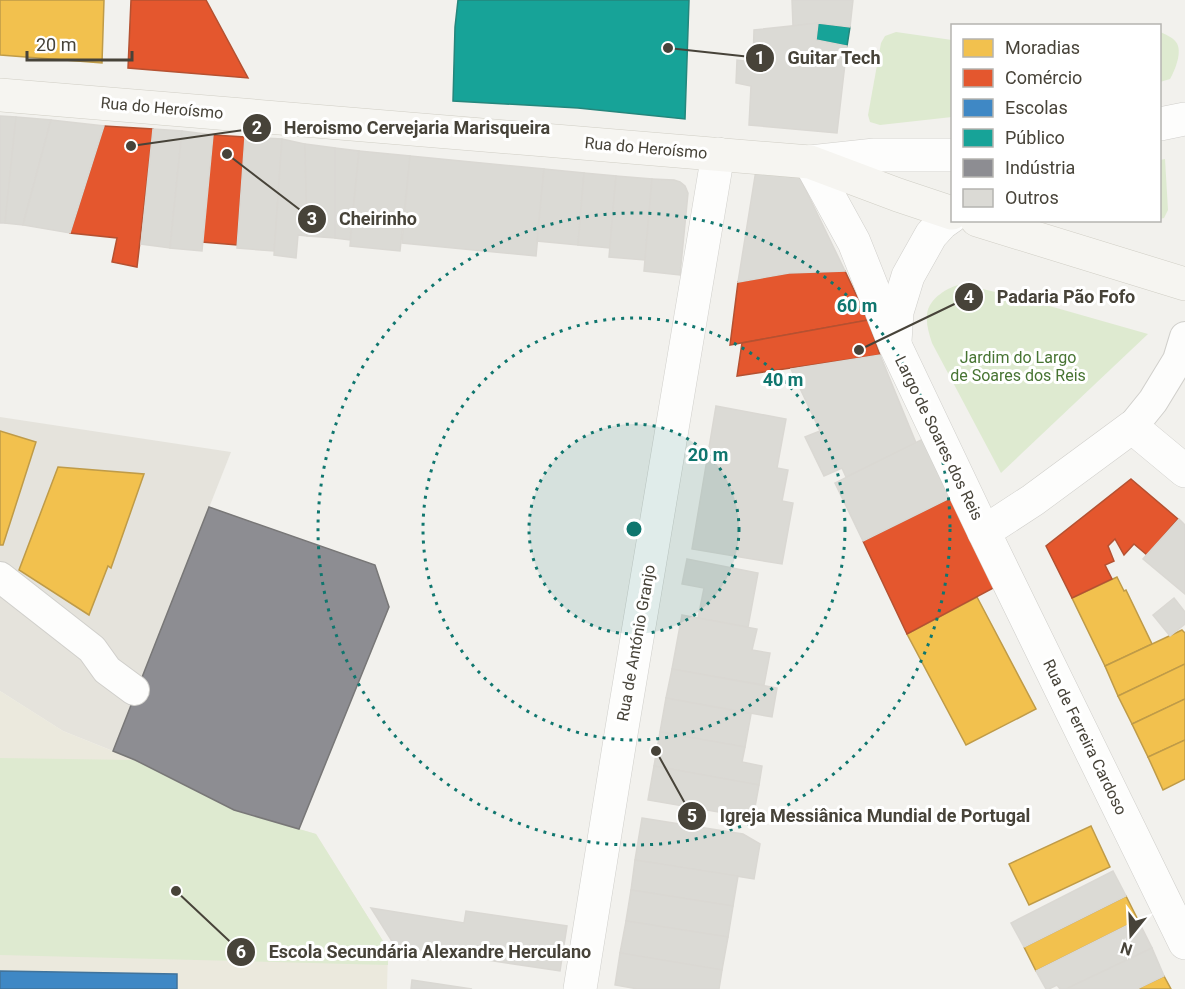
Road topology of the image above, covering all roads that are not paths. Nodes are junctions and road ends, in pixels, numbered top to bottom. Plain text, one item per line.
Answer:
1 (0, 95) edge
2 (1185, 119) edge
3 (1161, 124) edge
4 (718, 154) junction
5 (951, 155) edge
6 (810, 162) junction
7 (951, 215) edge
8 (951, 216) edge
9 (984, 222) edge
10 (1185, 284) edge
11 (1185, 338) edge
12 (895, 345) junction
13 (1132, 426) junction
14 (1185, 471) edge
15 (984, 532) junction
16 (0, 576) edge
17 (134, 690) dead end
18 (1185, 943) edge
19 (580, 989) edge

1 - 4 main road, Rua do Heroísmo
2 - 3 street
4 - 6 main road, Largo de Soares dos Reis
4 - 19 street, Rua de António Granjo
5 - 6 street, Largo de Soares dos Reis
6 - 7 main road, Largo de Soares dos Reis
6 - 12 street, Largo de Soares dos Reis
8 - 12 street, Largo de Soares dos Reis
9 - 10 main road
11 - 13 street, Largo de Soares dos Reis
12 - 15 street, Largo de Soares dos Reis
13 - 14 street
13 - 15 street, Largo de Soares dos Reis
15 - 18 street, Rua de Ferreira Cardoso
16 - 17 street

